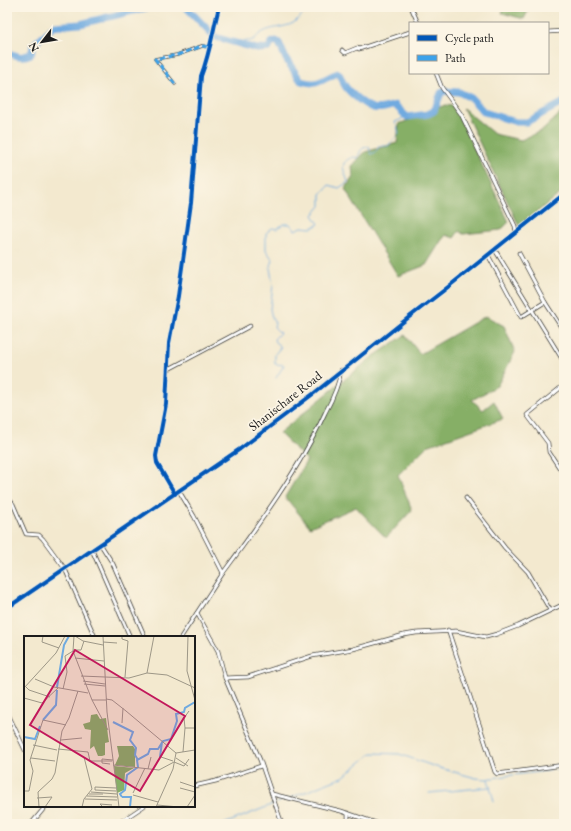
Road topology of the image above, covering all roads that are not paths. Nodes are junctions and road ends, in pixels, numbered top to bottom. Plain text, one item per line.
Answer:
1 (219, 7) edge
2 (411, 7) edge
3 (418, 22) edge
4 (564, 31) edge
5 (409, 32) edge
6 (549, 32) edge
7 (210, 47) junction
8 (342, 50) dead end
9 (436, 74) edge
10 (174, 84) dead end
11 (564, 194) edge
12 (516, 233) junction
13 (495, 250) junction
14 (519, 253) dead end
15 (488, 256) junction
16 (545, 302) junction
17 (531, 311) junction
18 (250, 326) dead end
19 (563, 330) dead end
20 (564, 362) edge
21 (169, 369) junction
22 (341, 370) junction
23 (564, 385) edge
24 (564, 474) edge
25 (179, 491) junction
26 (175, 494) junction
27 (7, 496) edge
28 (466, 498) dead end
29 (101, 545) junction
30 (92, 550) junction
31 (65, 569) junction
32 (223, 573) junction
33 (564, 604) edge
34 (7, 608) edge
35 (550, 610) junction
36 (197, 613) junction
37 (448, 630) junction
38 (95, 636) edge
39 (130, 636) edge
40 (146, 636) edge
41 (182, 636) edge
42 (225, 678) junction
43 (7, 712) edge
44 (24, 748) edge
45 (564, 765) edge
46 (261, 766) junction
47 (195, 786) edge
48 (272, 794) junction
49 (45, 807) edge
50 (136, 807) edge
51 (142, 807) edge
52 (138, 810) junction
53 (348, 813) junction
54 (32, 824) edge
55 (117, 824) edge
56 (282, 824) edge
57 (348, 824) edge
58 (379, 824) edge

1 - 7 street
2 - 3 street
4 - 6 street
5 - 8 street
7 - 10 street
7 - 21 street
9 - 12 street
11 - 12 street, Shanischare Road
12 - 13 street, Shanischare Road
13 - 15 street, Shanischare Road
13 - 17 street
14 - 16 street
15 - 17 street
15 - 22 street, Shanischare Road
16 - 17 street
16 - 19 street
17 - 20 street
18 - 21 street
21 - 26 street
22 - 25 street, Shanischare Road
22 - 32 street
23 - 24 street
25 - 26 street, Shanischare Road
25 - 32 street
26 - 29 street, Shanischare Road
27 - 31 street
28 - 35 street
29 - 30 street, Shanischare Road
29 - 40 street
30 - 31 street, Shanischare Road
30 - 39 street
31 - 34 street, Shanischare Road
31 - 38 street
32 - 36 street
33 - 35 street
35 - 37 street
36 - 41 street
36 - 42 street
37 - 42 street
37 - 45 street
42 - 46 street
43 - 44 street
46 - 47 street
46 - 48 street
48 - 53 street
48 - 56 street
49 - 54 street
50 - 52 street
51 - 52 street
52 - 55 street
53 - 57 street
53 - 58 street

